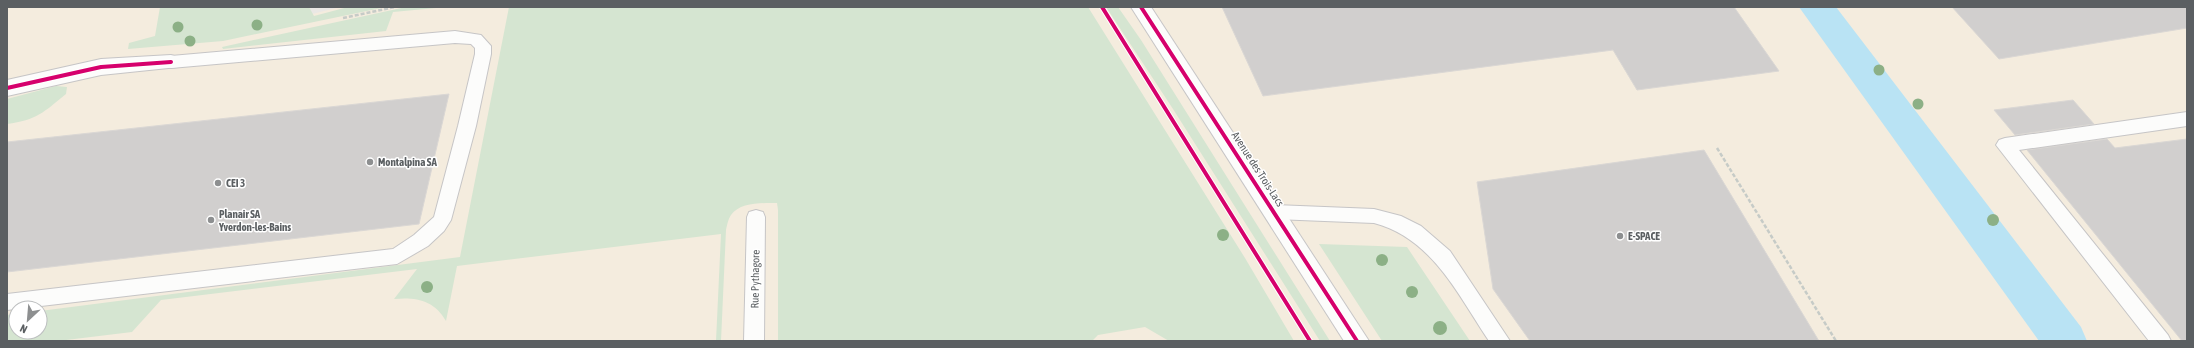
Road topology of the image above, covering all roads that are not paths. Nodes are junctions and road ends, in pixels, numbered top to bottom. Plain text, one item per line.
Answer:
1 (1141, 7) edge
2 (171, 62) joint
3 (7, 88) edge
4 (2187, 119) edge
5 (1275, 212) junction
6 (756, 217) dead end
7 (7, 302) edge
8 (754, 341) edge
9 (1357, 341) edge
10 (1500, 341) edge
11 (2161, 341) edge

1 - 5 street, Avenue des Trois-Lacs
2 - 3 street
2 - 7 lane
4 - 11 lane
5 - 9 street, Avenue des Trois-Lacs
5 - 10 lane
6 - 8 lane, Rue Pythagore

